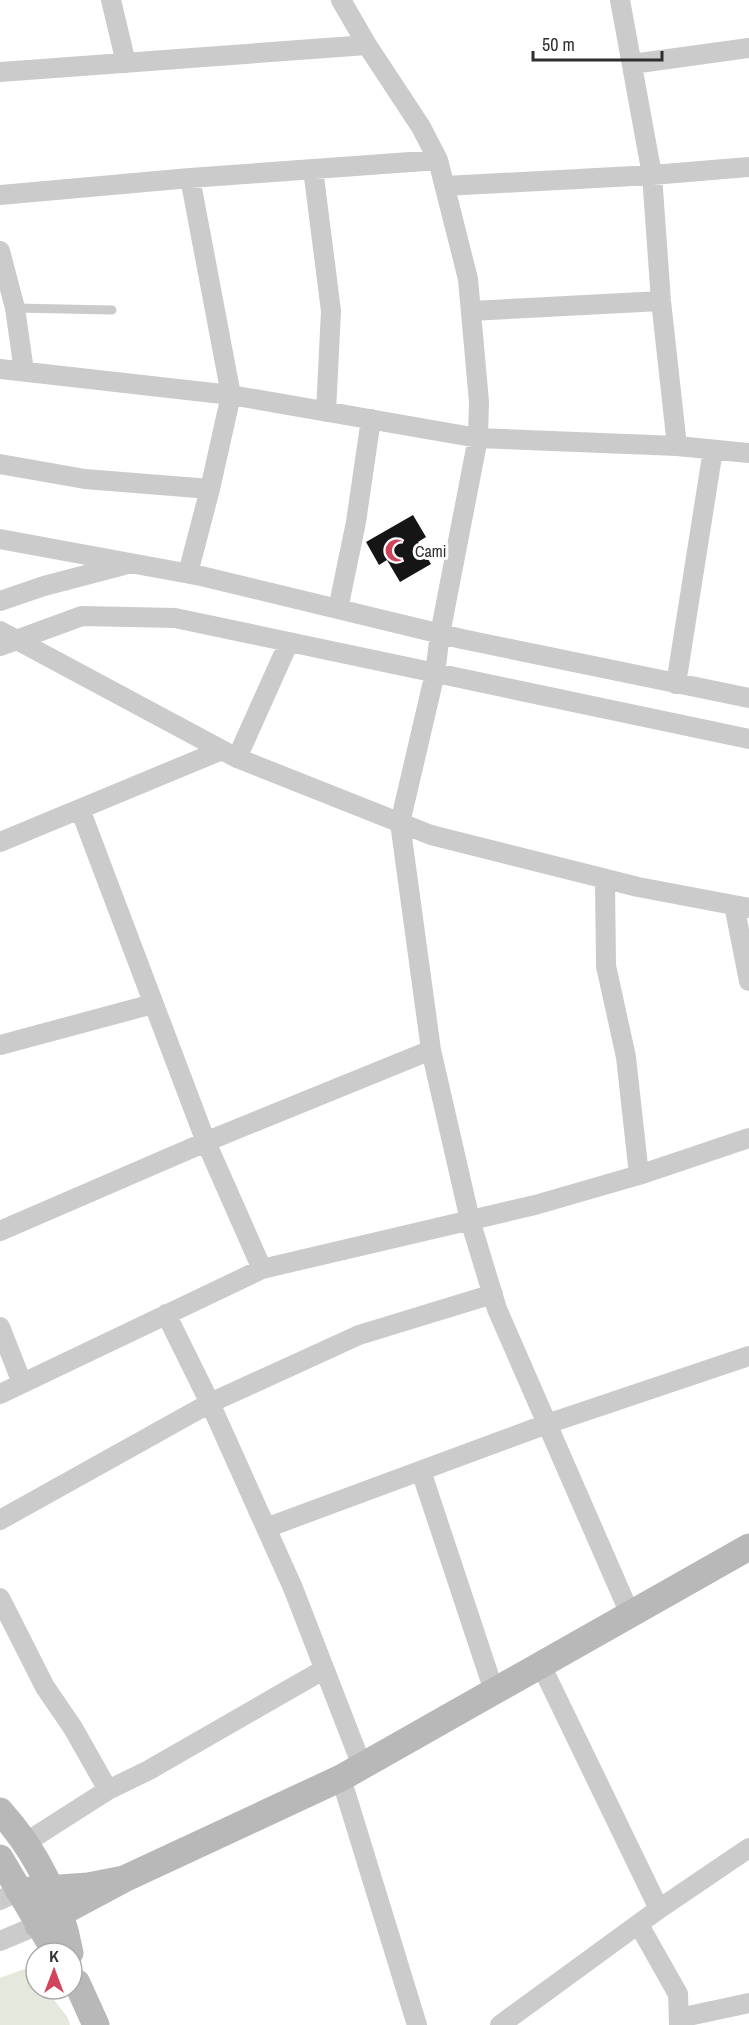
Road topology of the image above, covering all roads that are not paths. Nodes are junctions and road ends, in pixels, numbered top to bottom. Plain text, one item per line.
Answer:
1 (111, 0) edge
2 (341, 0) edge
3 (620, 0) edge
4 (367, 45) junction
5 (749, 48) edge
6 (126, 63) junction
7 (632, 64) junction
8 (0, 72) edge
9 (438, 160) junction
10 (749, 166) edge
11 (313, 169) junction
12 (652, 175) junction
13 (190, 178) junction
14 (445, 186) junction
15 (0, 195) edge
16 (0, 252) edge
17 (661, 301) junction
18 (15, 308) junction
19 (112, 310) dead end
20 (471, 311) junction
21 (0, 369) edge
22 (24, 371) junction
23 (231, 395) junction
24 (326, 412) junction
25 (370, 419) junction
26 (478, 438) junction
27 (677, 446) junction
28 (713, 450) junction
29 (749, 453) edge
30 (0, 464) edge
31 (210, 489) junction
32 (0, 539) edge
33 (131, 563) junction
34 (188, 573) junction
35 (0, 601) edge
36 (338, 609) junction
37 (440, 634) junction
38 (6, 639) edge
39 (289, 642) junction
40 (435, 673) junction
41 (676, 684) junction
42 (749, 698) edge
43 (749, 739) edge
44 (229, 754) junction
45 (80, 809) junction
46 (400, 823) junction
47 (0, 842) edge
48 (605, 879) junction
49 (742, 906) edge
50 (749, 981) edge
51 (153, 1004) junction
52 (0, 1046) edge
53 (431, 1050) junction
54 (749, 1138) edge
55 (206, 1142) junction
56 (639, 1175) junction
57 (470, 1220) junction
58 (0, 1231) edge
59 (262, 1269) junction
60 (493, 1294) junction
61 (166, 1314) junction
62 (0, 1327) edge
63 (749, 1356) edge
64 (22, 1383) junction
65 (0, 1394) edge
66 (210, 1403) junction
67 (547, 1424) junction
68 (422, 1471) junction
69 (0, 1520) edge
70 (266, 1528) junction
71 (748, 1547) edge
72 (0, 1598) edge
73 (630, 1614) junction
74 (541, 1665) junction
75 (323, 1670) junction
76 (494, 1691) junction
77 (352, 1772) junction
78 (108, 1790) junction
79 (0, 1811) edge
80 (25, 1843) junction
81 (749, 1848) edge
82 (0, 1858) edge
83 (124, 1879) junction
84 (51, 1888) junction
85 (10, 1895) edge
86 (659, 1909) junction
87 (49, 1919) junction
88 (639, 1925) junction
89 (0, 1941) edge
90 (54, 1941) edge
91 (63, 1941) edge
92 (84, 1997) edge
93 (749, 2003) edge
94 (679, 2022) edge
95 (96, 2025) edge
96 (417, 2025) edge
97 (500, 2025) edge

1 - 6 street
2 - 4 street
3 - 7 street
4 - 6 street
4 - 9 street
5 - 7 street
6 - 8 street
7 - 12 street
9 - 11 street
9 - 14 street
10 - 12 street
11 - 13 street
11 - 24 street
12 - 14 street
12 - 17 street
13 - 15 street
13 - 23 street
14 - 20 street
16 - 18 street
17 - 20 street
17 - 27 street
18 - 19 lane
18 - 22 street
20 - 26 street
21 - 22 street
22 - 23 street
23 - 24 street
23 - 31 street
24 - 25 street
25 - 26 street
25 - 36 street
26 - 27 street
26 - 37 street
27 - 28 street
28 - 29 street
28 - 41 street
30 - 31 street
31 - 34 street
32 - 33 street
33 - 34 street
33 - 35 street
34 - 36 street
36 - 37 street
37 - 40 street
37 - 41 street
38 - 39 street
38 - 44 street
39 - 40 street
39 - 44 street
40 - 43 street
40 - 46 street
41 - 42 street
44 - 45 street
44 - 46 street
45 - 47 street
45 - 51 street
46 - 48 street
46 - 53 street
48 - 49 street
48 - 56 street
49 - 50 street
51 - 52 street
51 - 55 street
53 - 55 street
53 - 57 street
54 - 56 street
55 - 58 street
55 - 59 street
56 - 57 street
57 - 59 street
57 - 60 street
59 - 61 street
60 - 66 street
60 - 67 street
61 - 64 street
61 - 66 street
62 - 64 street
63 - 67 street
64 - 65 street
66 - 69 street
66 - 70 street
67 - 68 street
67 - 73 street
68 - 70 street
68 - 76 street
70 - 75 street
71 - 73 main road
72 - 78 street
73 - 74 main road
74 - 76 main road
74 - 86 street
75 - 77 street
75 - 78 street
76 - 77 main road
77 - 83 main road
77 - 96 street
78 - 80 street
79 - 80 main road
80 - 84 main road
81 - 86 street
82 - 85 main road
83 - 84 main road
83 - 87 main road
84 - 85 main road
84 - 87 main road
85 - 87 main road
86 - 88 street
87 - 89 street
87 - 90 main road
87 - 91 main road
88 - 94 street
88 - 97 street
92 - 95 main road
93 - 94 street

